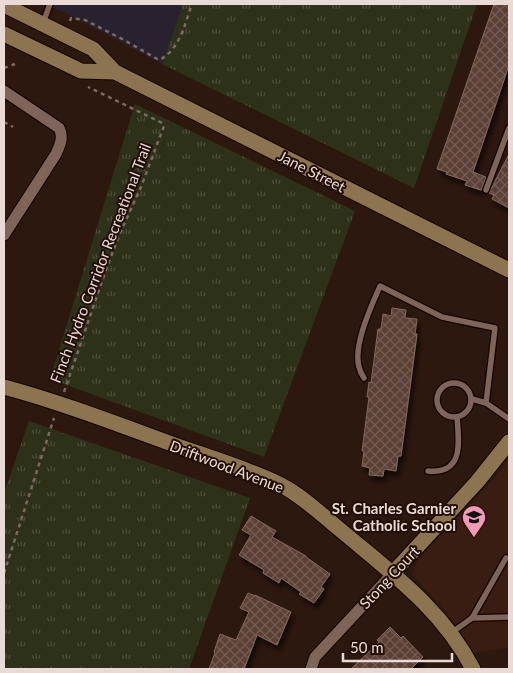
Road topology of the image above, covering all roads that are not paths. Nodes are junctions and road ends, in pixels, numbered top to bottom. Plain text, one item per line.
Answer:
1 (50, 4) edge
2 (4, 5) edge
3 (43, 24) junction
4 (4, 34) edge
5 (32, 47) junction
6 (116, 72) junction
7 (4, 91) edge
8 (509, 128) edge
9 (506, 146) edge
10 (486, 190) dead end
11 (4, 235) edge
12 (509, 270) edge
13 (364, 378) dead end
14 (4, 387) edge
15 (472, 399) junction
16 (486, 403) junction
17 (457, 417) junction
18 (509, 419) edge
19 (509, 442) edge
20 (428, 471) dead end
21 (506, 558) dead end
22 (393, 573) junction
23 (509, 617) edge
24 (472, 618) junction
25 (451, 633) junction
26 (311, 669) edge
27 (473, 669) edge

1 - 3 lane
2 - 3 street, Jane Street
3 - 5 street
3 - 6 street, Jane Street
4 - 5 street, Jane Street
5 - 6 street, Jane Street
6 - 12 street, Jane Street
7 - 11 street
8 - 9 lane
9 - 10 lane
13 - 16 lane
14 - 22 street, Driftwood Avenue
15 - 16 lane
15 - 17 lane
15 - 17 lane
16 - 18 lane
17 - 20 lane
19 - 22 street, Stong Court
21 - 24 lane
22 - 25 street, Driftwood Avenue
22 - 26 street, Stong Court
23 - 24 lane
24 - 25 lane
25 - 27 street, Driftwood Avenue

